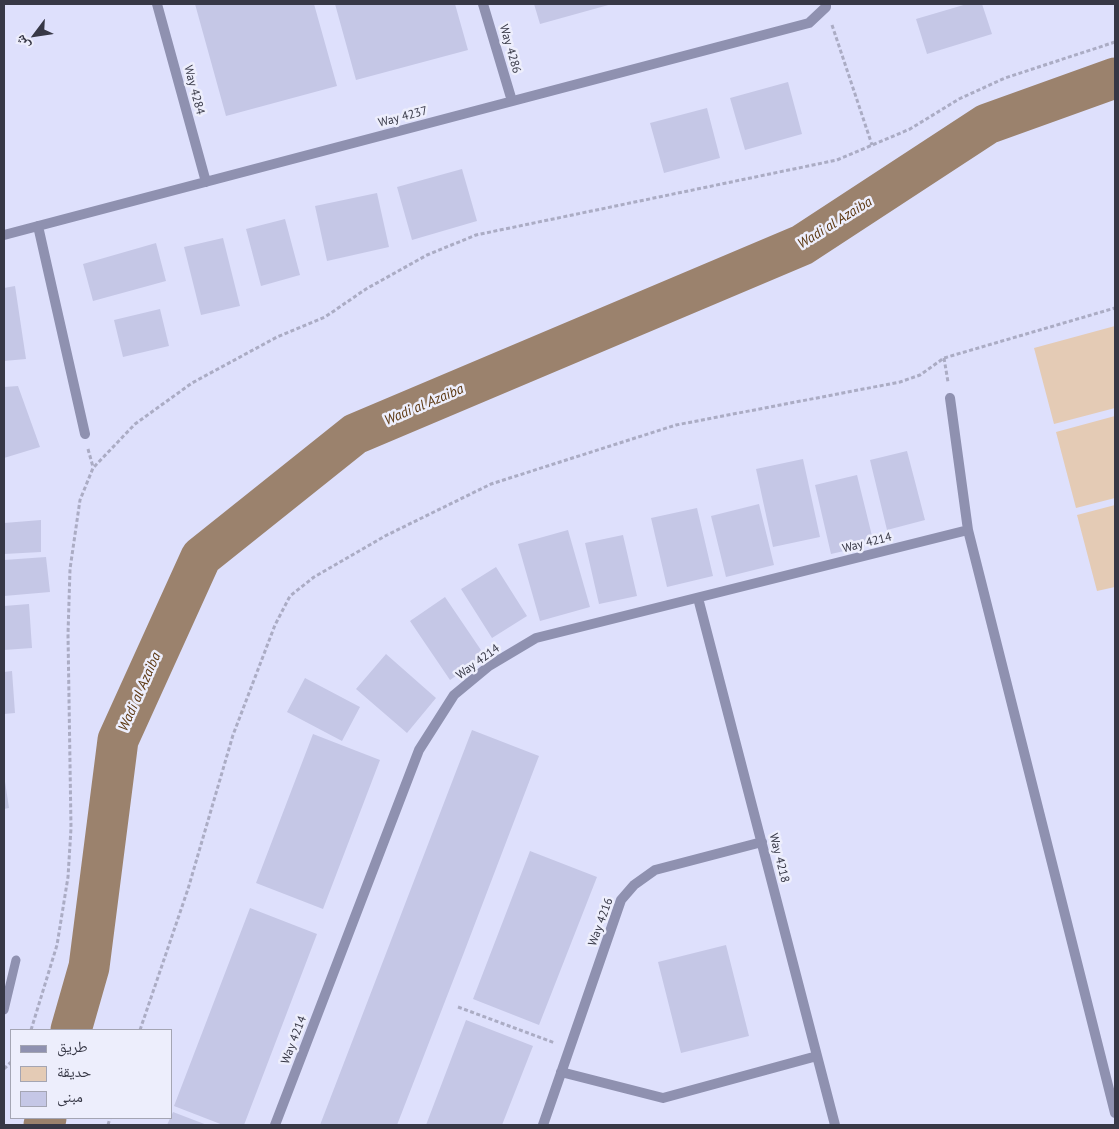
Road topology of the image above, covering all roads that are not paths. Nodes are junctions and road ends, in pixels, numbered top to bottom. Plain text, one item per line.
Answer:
1 (157, 4) edge
2 (483, 4) edge
3 (826, 5) edge
4 (512, 101) junction
5 (206, 182) junction
6 (38, 226) junction
7 (4, 235) edge
8 (950, 398) road end
9 (85, 434) dead end
10 (968, 530) junction
11 (698, 598) junction
12 (762, 842) junction
13 (16, 960) dead end
14 (4, 1010) edge
15 (817, 1056) junction
16 (561, 1072) junction
17 (1115, 1113) edge
18 (275, 1125) edge
19 (543, 1125) edge
20 (835, 1125) edge

1 - 5 street, Way 4284
2 - 4 street, Way 4286
3 - 4 street, Way 4237
4 - 5 street, Way 4237
5 - 6 street, Way 4237
6 - 7 street, Way 4237
6 - 9 street
8 - 10 street
10 - 11 street, Way 4214
10 - 17 street
11 - 12 street, Way 4218
11 - 18 street, Way 4214
12 - 15 street, Way 4218
12 - 16 street, Way 4216
13 - 14 lane
15 - 16 street
15 - 20 street, Way 4218
16 - 19 street, Way 4216

